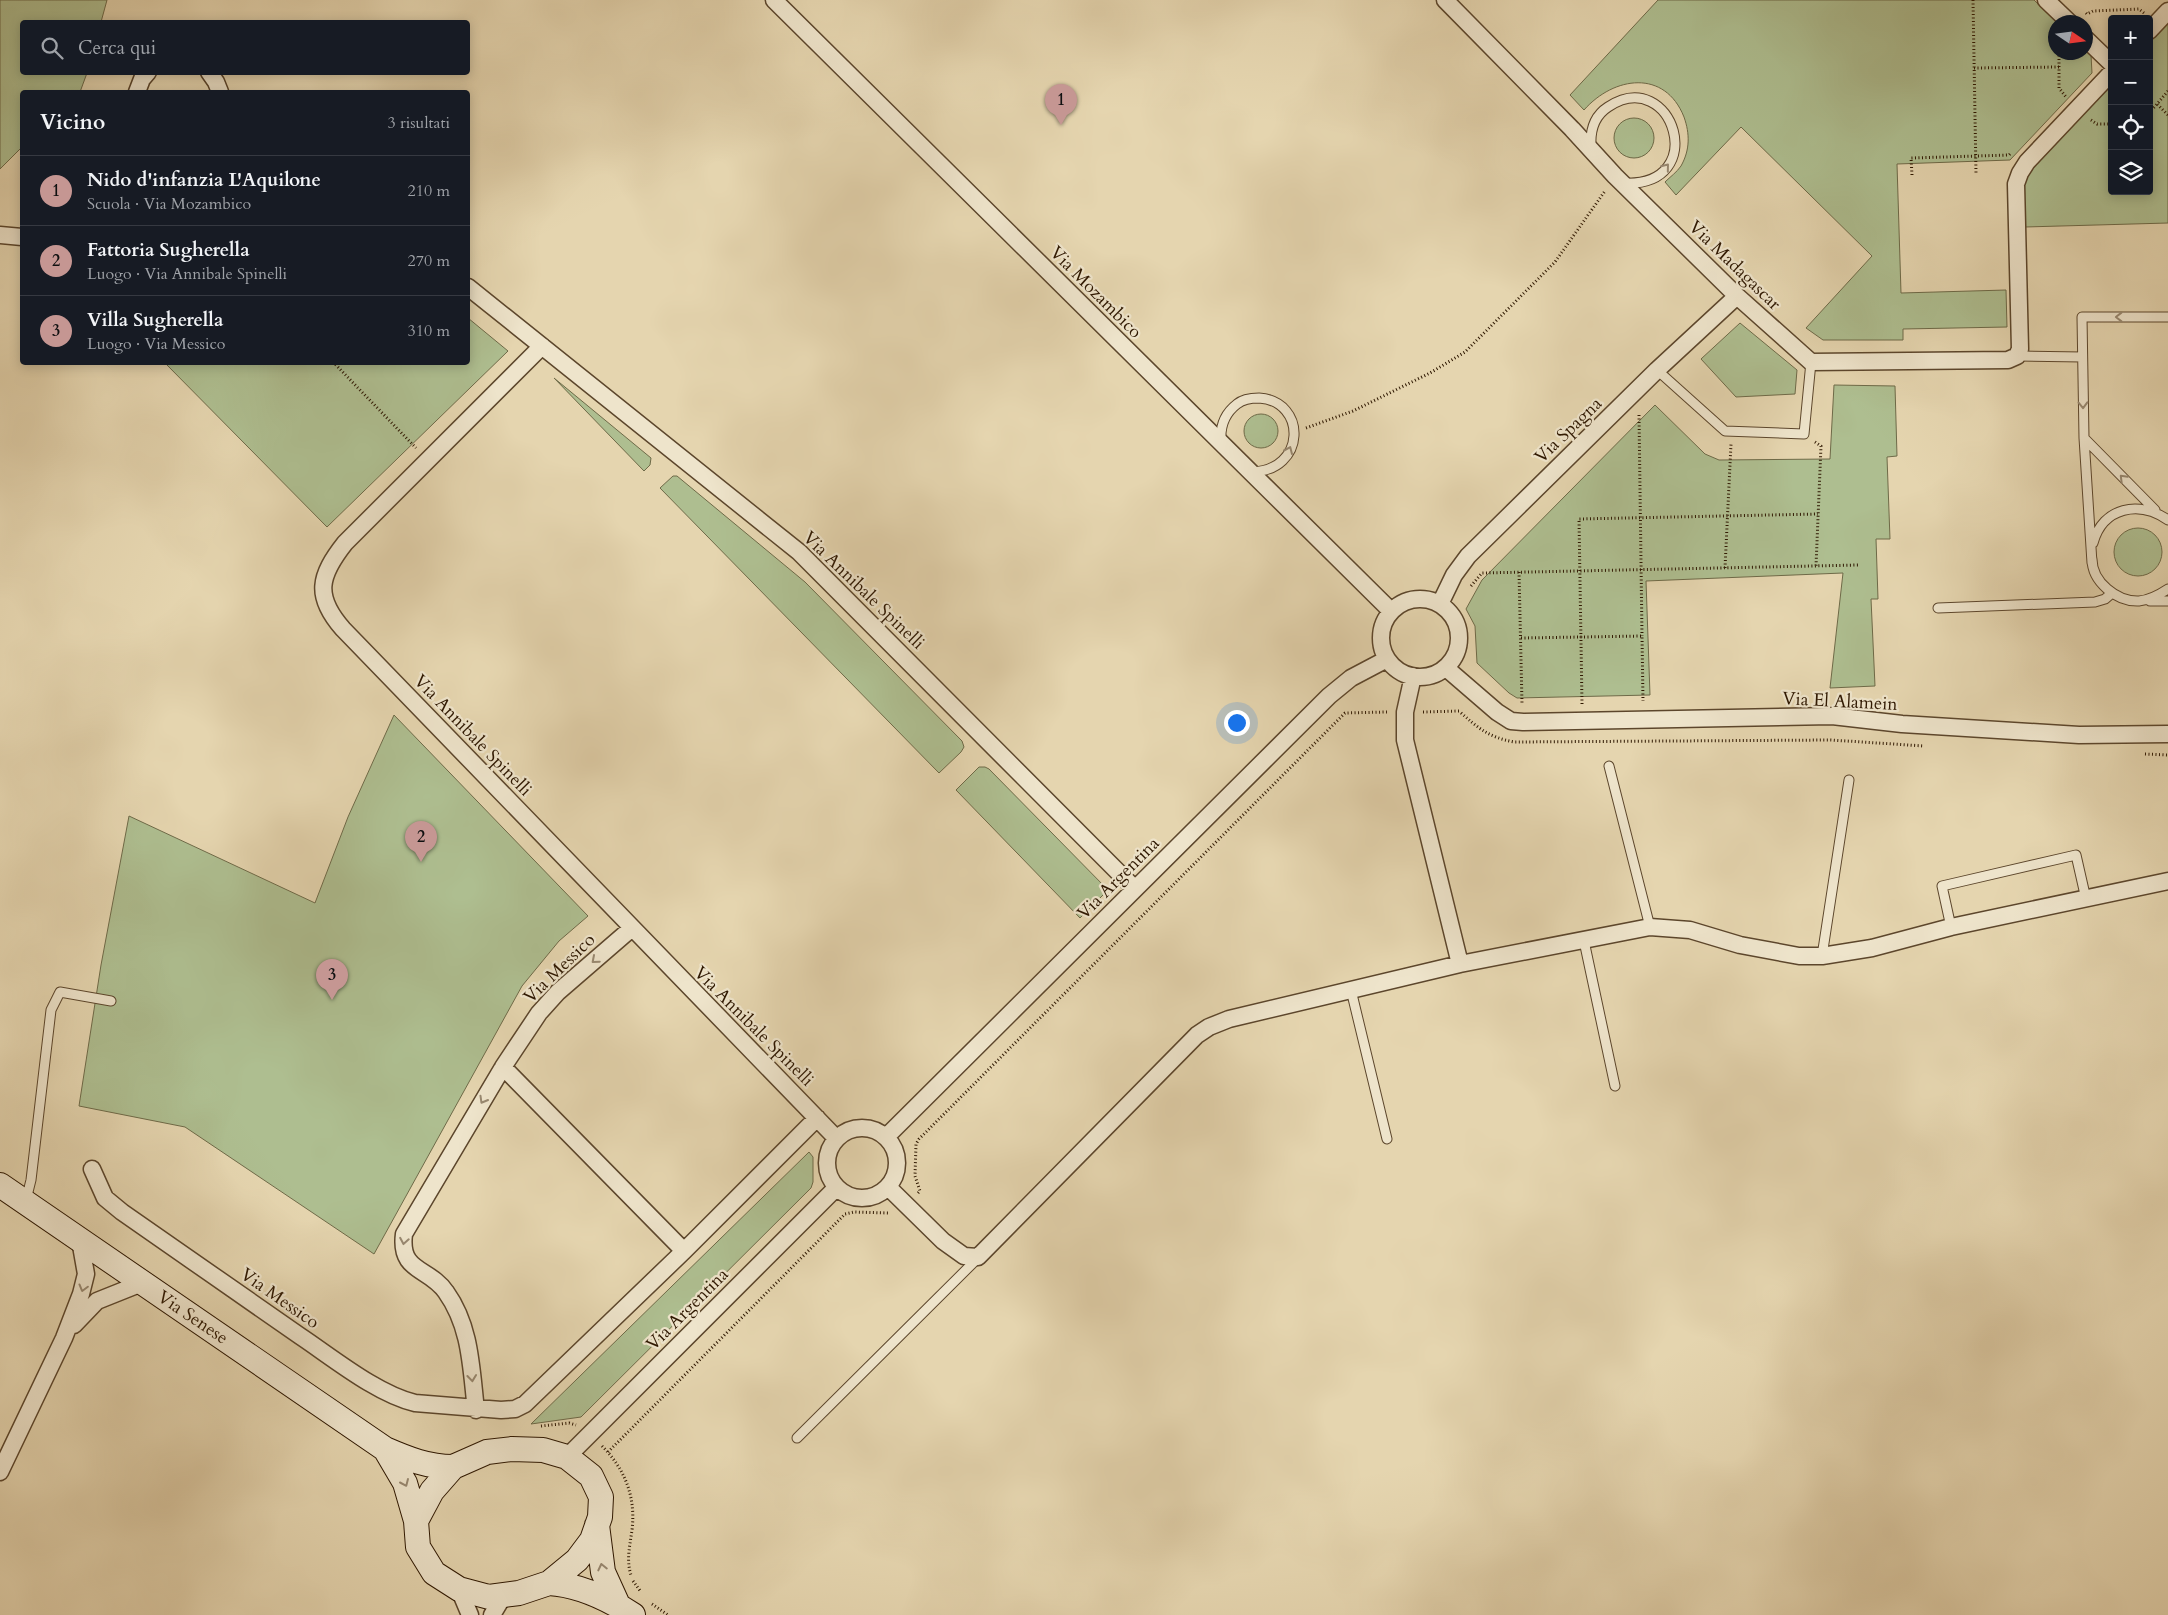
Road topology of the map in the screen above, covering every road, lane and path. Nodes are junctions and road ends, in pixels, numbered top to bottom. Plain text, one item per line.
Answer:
1 (774, 0) edge
2 (1445, 0) edge
3 (1973, 0) edge
4 (2046, 0) edge
5 (2082, 10) dead end
6 (2168, 11) edge
7 (2062, 15) edge
8 (2143, 15) edge
9 (2153, 20) edge
10 (2093, 45) edge
11 (2059, 60) edge
12 (2108, 60) edge
13 (2059, 66) junction
14 (1974, 68) junction
15 (145, 75) edge
16 (2108, 76) edge
17 (138, 90) edge
18 (2168, 91) edge
19 (2060, 104) dead end
20 (2157, 104) junction
21 (2153, 108) edge
22 (2168, 115) edge
23 (2087, 116) dead end
24 (2108, 124) edge
25 (2015, 150) dead end
26 (1591, 151) junction
27 (1976, 156) junction
28 (1976, 174) dead end
29 (1912, 175) dead end
30 (1619, 179) junction
31 (0, 235) edge
32 (20, 236) edge
33 (470, 289) edge
34 (1737, 296) junction
35 (2168, 317) edge
36 (542, 346) junction
37 (2016, 356) junction
38 (2082, 356) junction
39 (1812, 362) junction
40 (338, 367) edge
41 (1657, 370) junction
42 (1644, 410) dead end
43 (1293, 430) junction
44 (1731, 432) junction
45 (1804, 434) junction
46 (2084, 438) junction
47 (1221, 444) junction
48 (416, 448) dead end
49 (1250, 472) junction
50 (2157, 512) junction
51 (1818, 514) junction
52 (1727, 516) junction
53 (1640, 518) junction
54 (2168, 520) edge
55 (2092, 563) junction
56 (1859, 565) dead end
57 (1816, 566) junction
58 (1725, 568) junction
59 (1641, 570) junction
60 (1579, 571) junction
61 (1520, 572) junction
62 (1471, 586) dead end
63 (2168, 589) edge
64 (2112, 593) junction
65 (2139, 601) junction
66 (2168, 601) edge
67 (1440, 604) junction
68 (1938, 608) dead end
69 (1391, 611) junction
70 (1642, 636) junction
71 (1580, 637) junction
72 (1521, 638) junction
73 (1387, 659) junction
74 (1446, 668) junction
75 (1413, 676) junction
76 (1405, 712) junction
77 (1644, 720) junction
78 (1517, 721) junction
79 (1582, 721) junction
80 (2168, 734) edge
81 (1930, 746) dead end
82 (2138, 754) dead end
83 (2168, 755) edge
84 (1609, 766) dead end
85 (1850, 780) dead end
86 (2168, 881) edge
87 (1135, 889) junction
88 (2086, 899) junction
89 (1650, 927) junction
90 (1951, 927) junction
91 (632, 928) junction
92 (1584, 942) junction
93 (1822, 956) junction
94 (1460, 964) junction
95 (1351, 990) junction
96 (111, 1002) dead end
97 (502, 1067) junction
98 (1615, 1086) dead end
99 (817, 1118) junction
100 (886, 1137) junction
101 (836, 1138) junction
102 (1387, 1139) dead end
103 (92, 1170) dead end
104 (0, 1185) edge
105 (888, 1187) junction
106 (836, 1188) junction
107 (25, 1202) junction
108 (907, 1206) junction
109 (80, 1240) junction
110 (684, 1251) junction
111 (978, 1257) junction
112 (142, 1283) junction
113 (64, 1338) junction
114 (476, 1410) junction
115 (797, 1438) dead end
116 (385, 1449) junction
117 (608, 1452) dead end
118 (567, 1458) junction
119 (453, 1467) junction
120 (0, 1472) edge
121 (416, 1521) junction
122 (597, 1525) junction
123 (549, 1583) junction
124 (459, 1589) junction
125 (504, 1595) junction
126 (625, 1610) edge
127 (470, 1615) edge
128 (492, 1615) edge

1 - 47 street, Via Mozambico
2 - 26 street, Via Madagascar
3 - 14 path
4 - 7 street
5 - 8 path
6 - 9 street
10 - 12 street
11 - 13 path
13 - 14 path
13 - 19 path
14 - 27 path
15 - 17 street
16 - 37 street
18 - 20 path
20 - 21 path
20 - 22 path
23 - 24 path
25 - 27 path
26 - 30 street, Via Madagascar
30 -> 26 lane
27 - 28 path
27 - 29 path
30 - 34 street, Via Madagascar
30 - 43 path
31 - 32 street
33 - 36 street, Via Annibale Spinelli
34 - 39 street, Via Madagascar
34 - 41 street, Via Spagna
35 -> 38 lane
36 - 87 street, Via Annibale Spinelli
36 - 91 street, Via Annibale Spinelli
37 - 38 lane
37 - 39 street
38 -> 46 lane
39 - 45 lane
40 - 48 path
41 - 44 lane
41 - 67 street, Via Spagna
42 - 53 path
43 - 47 lane
49 -> 43 lane
44 - 45 lane
44 - 52 path
45 - 51 path
50 -> 46 lane
46 - 55 lane
47 - 49 street, Via Mozambico
49 - 69 street, Via Mozambico
50 - 54 lane
50 - 55 lane
51 - 52 path
51 - 57 path
52 - 53 path
52 - 58 path
53 - 59 path
53 - 60 path
55 - 64 lane
56 - 57 path
57 - 58 path
58 - 59 path
59 - 60 path
59 - 70 path
60 - 61 path
60 - 71 path
61 - 62 path
61 - 72 path
63 - 65 lane
64 - 65 lane
64 - 68 lane
65 - 66 lane
67 - 69 street
67 - 74 street
69 - 73 street
70 - 71 path
70 - 77 path
71 - 72 path
71 - 79 path
72 - 78 path
73 - 75 street
73 - 87 street, Via Argentina
74 - 75 street
74 - 78 street
75 - 76 street
76 - 81 path
76 - 94 street
76 - 108 path
77 - 79 street, Via El Alamein
77 - 80 street, Via El Alamein
78 - 79 street, Via El Alamein
82 - 83 path
84 - 89 lane
85 - 93 lane
86 - 88 street
87 - 100 street, Via Argentina
88 - 90 street
88 - 90 lane
89 - 92 street
89 - 93 street
90 - 93 street
91 -> 97 street, Via Messico
91 - 99 street, Via Annibale Spinelli
92 - 94 street
92 - 98 lane
94 - 95 street
95 - 102 lane
95 - 111 street
96 - 107 lane
97 - 110 street
97 -> 114 street, Via Messico
99 - 101 street, Via Annibale Spinelli
99 - 110 street, Via Messico
100 - 101 street
100 - 105 street
101 - 106 street
103 - 114 street, Via Messico
104 - 107 main road, Via Senese
105 - 106 street
105 - 108 street
106 - 118 street, Via Argentina
107 - 109 main road, Via Senese
108 - 111 street
108 - 117 path
109 - 112 main road, Via Senese
109 -> 113 street
110 - 114 street, Via Messico
111 - 115 lane
112 - 113 street
112 - 116 main road, Via Senese
113 - 120 street
116 - 119 main road, Via Senese
116 -> 121 main road, Via Senese
118 - 119 main road
118 - 122 main road
119 - 121 main road
121 - 124 main road
122 - 123 main road
126 -> 122 main road
123 - 125 main road
123 - 126 main road
124 - 125 main road
124 - 127 street
125 - 128 street

